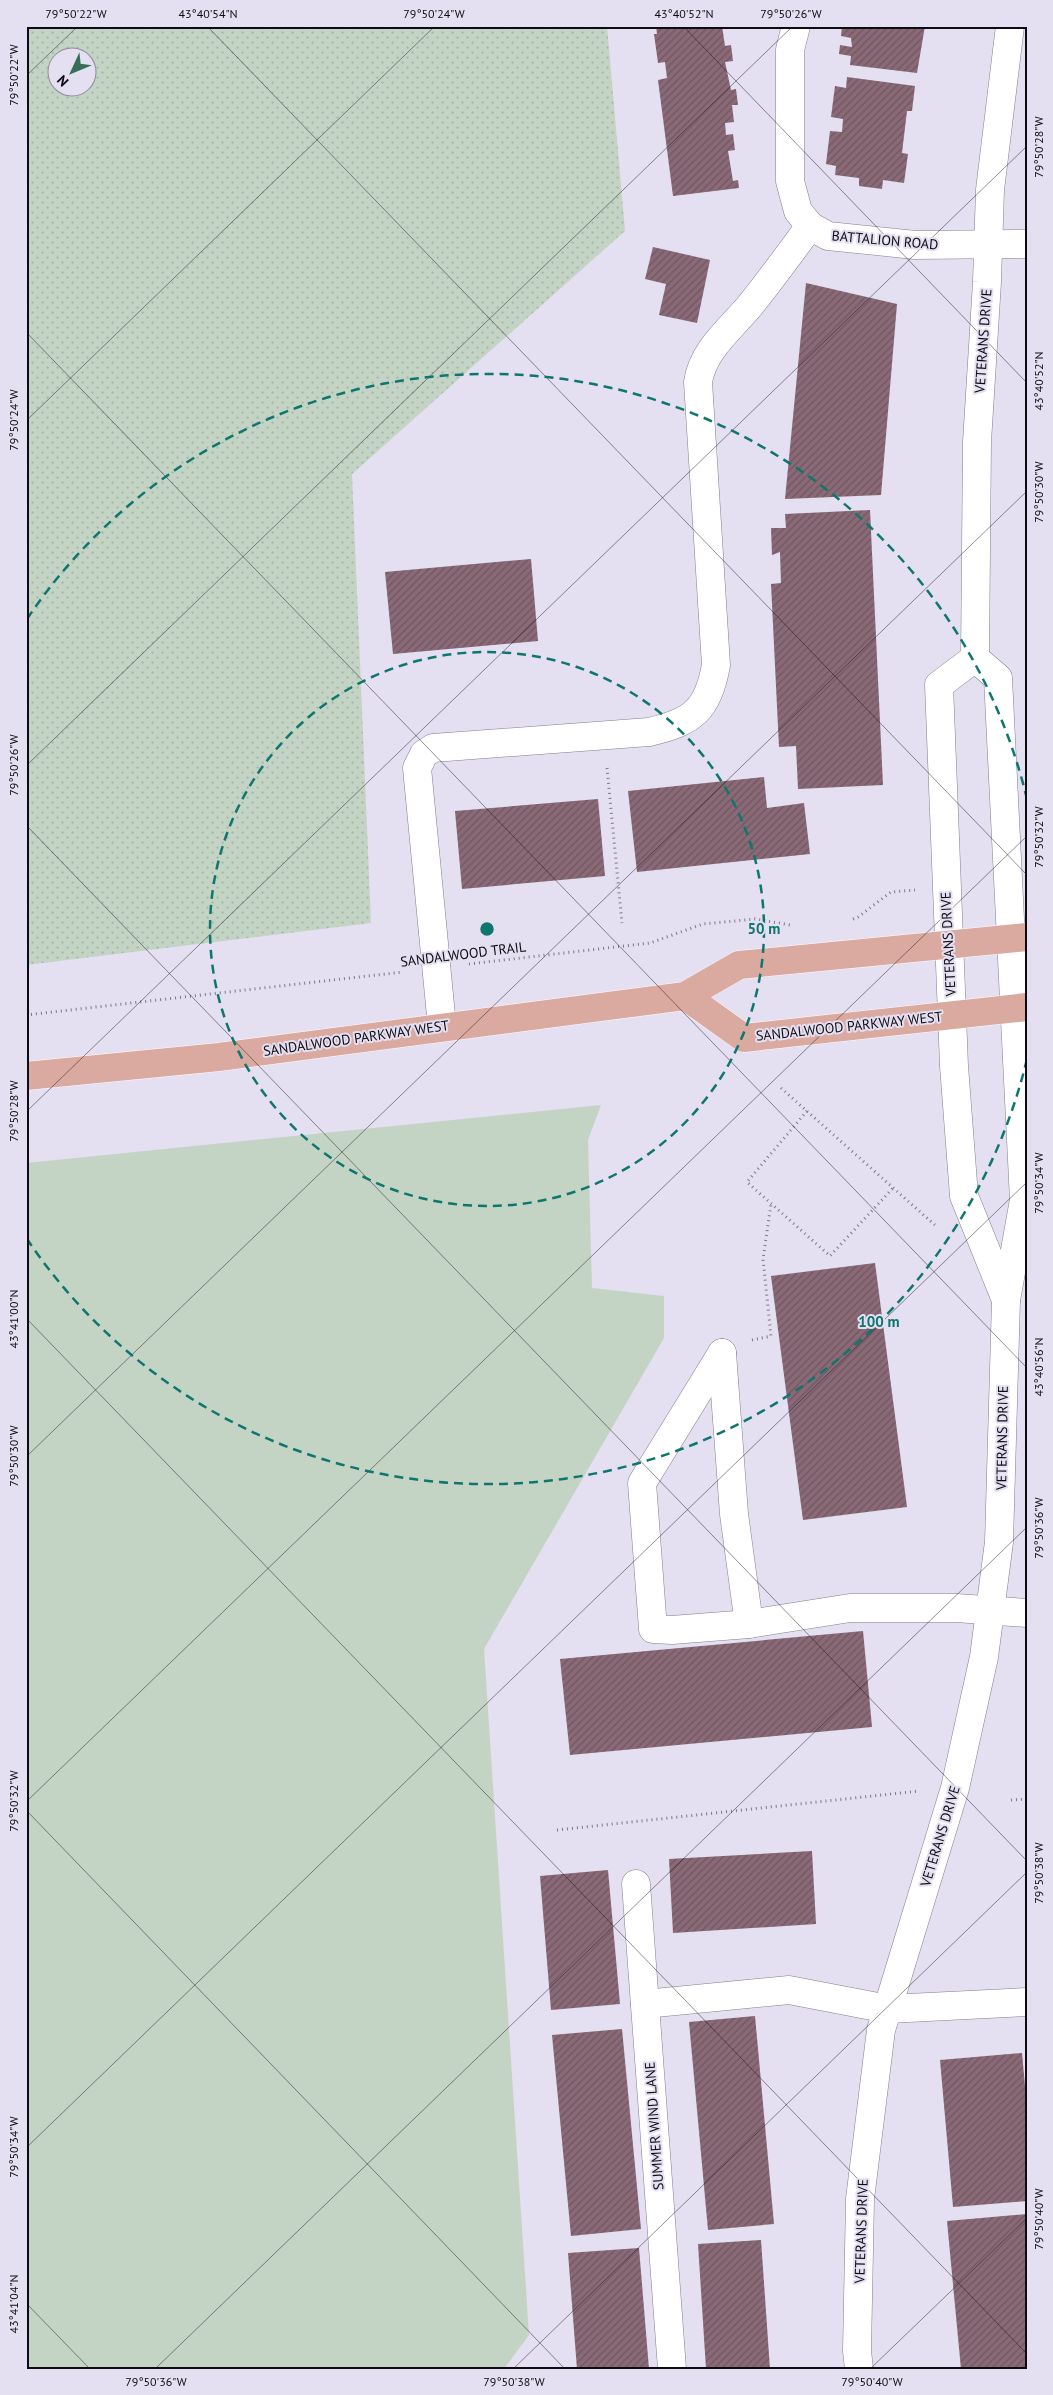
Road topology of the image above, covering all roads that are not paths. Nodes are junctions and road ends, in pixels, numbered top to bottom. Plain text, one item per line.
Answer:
1 (1010, 26) edge
2 (790, 34) edge
3 (810, 226) junction
4 (1027, 244) edge
5 (988, 245) junction
6 (975, 658) junction
7 (1019, 938) edge
8 (948, 944) junction
9 (685, 996) junction
10 (1021, 1008) edge
11 (952, 1015) junction
12 (442, 1026) junction
13 (26, 1076) edge
14 (1006, 1300) junction
15 (992, 1610) junction
16 (1027, 1613) edge
17 (749, 1624) junction
18 (636, 1884) dead end
19 (1027, 2002) edge
20 (645, 2004) junction
21 (888, 2009) junction
22 (672, 2369) edge
23 (859, 2369) edge

1 - 5 street, VETERANS DRIVE
2 - 3 street
3 - 5 street, BATTALION ROAD
3 - 12 street
4 - 5 street, BATTALION ROAD
5 - 6 street, VETERANS DRIVE
6 - 7 street, VETERANS DRIVE
6 - 8 street, VETERANS DRIVE
7 - 8 main road, SANDALWOOD PARKWAY WEST
7 - 10 street, VETERANS DRIVE
8 - 9 main road, SANDALWOOD PARKWAY WEST
8 - 11 street, VETERANS DRIVE
9 - 11 main road, SANDALWOOD PARKWAY WEST
9 - 12 main road, SANDALWOOD PARKWAY WEST
10 - 11 main road, SANDALWOOD PARKWAY WEST
10 - 14 street, VETERANS DRIVE
11 - 14 street, VETERANS DRIVE
12 - 13 main road, SANDALWOOD PARKWAY WEST
14 - 15 street, VETERANS DRIVE
15 - 16 street
15 - 17 street
15 - 21 street, VETERANS DRIVE
17 - 17 street
18 - 20 street, SUMMER WIND LANE
19 - 21 street
20 - 21 street
20 - 22 street, SUMMER WIND LANE
21 - 23 street, VETERANS DRIVE

